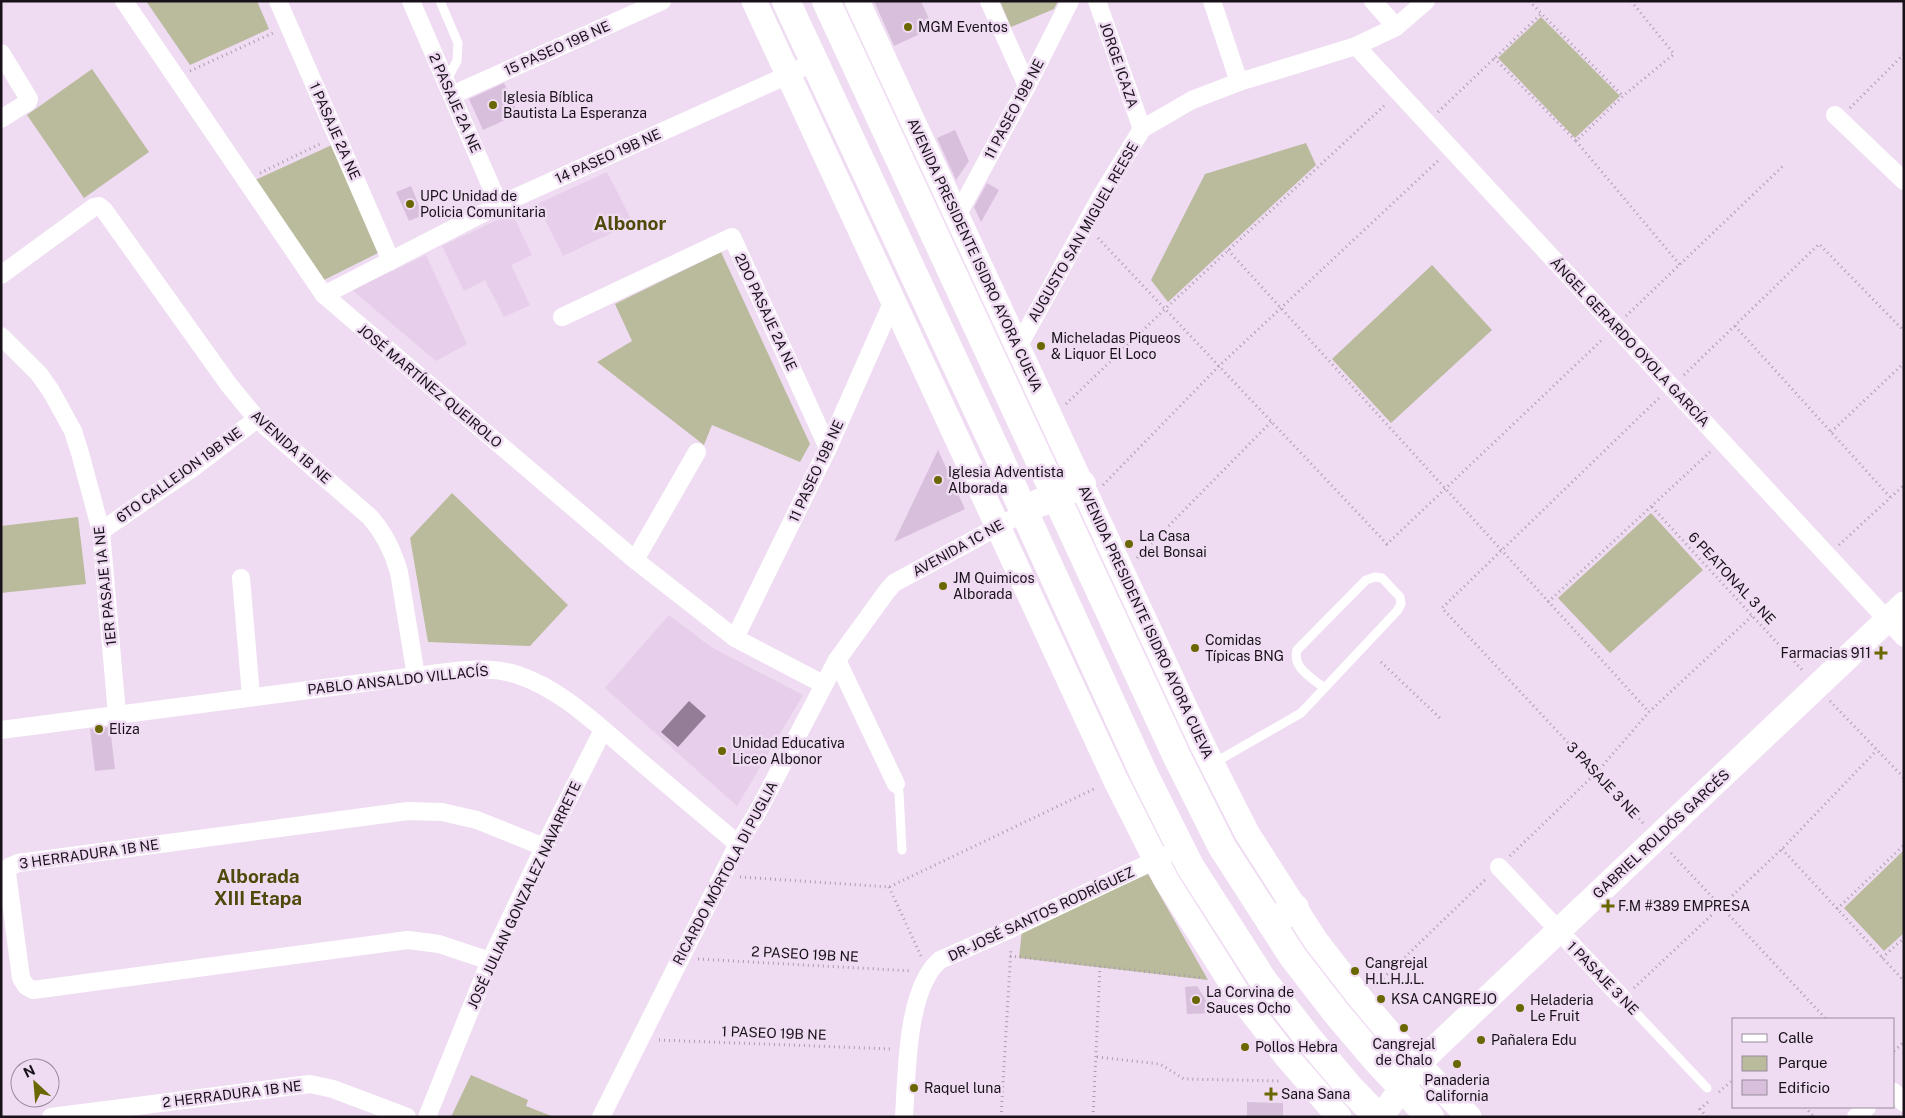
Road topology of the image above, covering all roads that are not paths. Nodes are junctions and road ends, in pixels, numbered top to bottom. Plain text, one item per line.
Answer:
1 (124, 1) edge
2 (278, 1) edge
3 (411, 1) edge
4 (440, 1) edge
5 (662, 1) edge
6 (754, 1) edge
7 (786, 1) edge
8 (826, 1) edge
9 (857, 1) edge
10 (989, 1) edge
11 (1070, 1) edge
12 (1097, 1) edge
13 (1212, 1) edge
14 (1373, 1) edge
15 (1426, 1) edge
16 (628, 8) edge
17 (1396, 27) junction
18 (1356, 46) junction
19 (1, 53) edge
20 (814, 61) junction
21 (788, 75) junction
22 (1239, 82) junction
23 (1027, 86) junction
24 (449, 88) junction
25 (1838, 117) road end
26 (1, 119) edge
27 (1142, 129) junction
28 (1904, 181) edge
29 (499, 205) junction
30 (957, 216) junction
31 (391, 261) junction
32 (1, 275) edge
33 (324, 294) junction
34 (893, 301) junction
35 (562, 317) dead end
36 (1, 336) edge
37 (1018, 347) junction
38 (257, 419) junction
39 (828, 448) junction
40 (995, 448) junction
41 (697, 452) dead end
42 (1085, 492) junction
43 (1056, 497) junction
44 (1025, 512) junction
45 (997, 526) junction
46 (101, 531) junction
47 (635, 560) junction
48 (241, 578) dead end
49 (891, 586) joint
50 (1895, 612) edge
51 (735, 638) junction
52 (1904, 638) edge
53 (837, 660) junction
54 (416, 676) junction
55 (824, 684) junction
56 (1324, 688) junction
57 (251, 696) junction
58 (117, 714) junction
59 (1, 730) edge
60 (603, 730) junction
61 (1212, 764) junction
62 (896, 784) joint
63 (738, 844) junction
64 (544, 847) junction
65 (1181, 848) junction
66 (902, 850) dead end
67 (1156, 861) junction
68 (1499, 867) road end
69 (1295, 908) junction
70 (1271, 923) junction
71 (1558, 931) junction
72 (490, 961) junction
73 (1623, 999) joint
74 (1419, 1064) junction
75 (1402, 1088) junction
76 (1707, 1088) dead end
77 (1895, 1093) edge
78 (1904, 1103) edge
79 (1865, 1108) edge
80 (51, 1117) edge
81 (407, 1117) edge
82 (427, 1117) edge
83 (600, 1117) edge
84 (904, 1117) edge
85 (1339, 1117) edge
86 (1380, 1117) edge
87 (1430, 1117) edge
88 (1469, 1117) edge
89 (1856, 1117) edge

1 - 33 street, JOSÉ MARTÍNEZ QUEIROLO
2 - 31 street, 1 PASAJE 2A NE
3 - 24 street, 2 PASAJE 2A NE
4 - 24 lane
5 - 16 street, 15 PASEO 19B NE
6 - 21 main road
7 - 20 main road
8 - 43 main road, AVENIDA PRESIDENTE ISIDRO AYORA CUEVA
9 - 30 main road, AVENIDA PRESIDENTE ISIDRO AYORA CUEVA
10 - 23 street
11 - 23 street, 11 PASEO 19B NE
12 - 27 street, JORGE ICAZA
13 - 22 street
14 - 17 street
15 - 17 street, AUGUSTO SAN MIGUEL REESE
16 - 24 street, 15 PASEO 19B NE
17 - 18 street, AUGUSTO SAN MIGUEL REESE
18 - 22 street, AUGUSTO SAN MIGUEL REESE
18 - 50 street, ÁNGEL GERARDO OYOLA GARCÍA
19 - 26 street
20 - 21 street, 14 PASEO 19B NE
20 - 40 main road
21 - 29 street, 14 PASEO 19B NE
21 - 34 main road
22 - 27 street, AUGUSTO SAN MIGUEL REESE
23 - 30 street, 11 PASEO 19B NE
24 - 29 street, 2 PASAJE 2A NE
25 - 28 street
27 - 37 street, AUGUSTO SAN MIGUEL REESE
29 - 31 street, 14 PASEO 19B NE
30 - 37 main road, AVENIDA PRESIDENTE ISIDRO AYORA CUEVA
31 - 33 street, 14 PASEO 19B NE
32 - 38 street, AVENIDA 1B NE
33 - 47 street, JOSÉ MARTÍNEZ QUEIROLO
34 - 39 street, 11 PASEO 19B NE
34 - 45 main road
35 - 39 street, 2DO PASAJE 2A NE
36 - 46 street, 1ER PASAJE 1A NE
37 - 42 main road, AVENIDA PRESIDENTE ISIDRO AYORA CUEVA
38 - 46 street, 6TO CALLEJON 19B NE
38 - 54 street, AVENIDA 1B NE
39 - 51 street, 11 PASEO 19B NE
40 - 43 main road
40 - 44 main road
41 - 47 street
42 - 43 main road
42 - 61 main road, AVENIDA PRESIDENTE ISIDRO AYORA CUEVA
43 - 70 main road, AVENIDA PRESIDENTE ISIDRO AYORA CUEVA
44 - 45 street, AVENIDA 1C NE
44 - 65 main road
45 - 49 street, AVENIDA 1C NE
45 - 67 main road
46 - 58 street, 1ER PASAJE 1A NE
47 - 51 street, JOSÉ MARTÍNEZ QUEIROLO
48 - 57 street
49 - 53 street, RICARDO MÓRTOLA DI PUGLIA
50 - 52 street, ÁNGEL GERARDO OYOLA GARCÍA
50 - 71 main road, GABRIEL ROLDÓS GARCÉS
51 - 55 street, JOSÉ MARTÍNEZ QUEIROLO
53 - 55 street, RICARDO MÓRTOLA DI PUGLIA
53 - 62 street
54 - 57 street, PABLO ANSALDO VILLACÍS
54 - 60 street, PABLO ANSALDO VILLACÍS
55 - 63 street, RICARDO MÓRTOLA DI PUGLIA
56 - 56 lane
56 - 61 lane
57 - 58 street, PABLO ANSALDO VILLACÍS
58 - 59 street, PABLO ANSALDO VILLACÍS
60 - 63 street, PABLO ANSALDO VILLACÍS
60 - 64 street, JOSÉ JULIAN GONZALEZ NAVARRETE
61 - 69 main road, AVENIDA PRESIDENTE ISIDRO AYORA CUEVA
62 - 66 lane
63 - 83 street, RICARDO MÓRTOLA DI PUGLIA
64 - 72 street, JOSÉ JULIAN GONZALEZ NAVARRETE
64 - 72 street, 3 HERRADURA 1B NE
65 - 67 street, DR- JOSÉ SANTOS RODRÍGUEZ
65 - 86 main road
67 - 84 street, DR- JOSÉ SANTOS RODRÍGUEZ
67 - 85 main road
68 - 71 street, 1 PASAJE 3 NE
69 - 70 main road
69 - 74 main road, AVENIDA PRESIDENTE ISIDRO AYORA CUEVA
70 - 75 main road, AVENIDA PRESIDENTE ISIDRO AYORA CUEVA
71 - 73 street, 1 PASAJE 3 NE
71 - 74 main road, GABRIEL ROLDÓS GARCÉS
72 - 82 street, JOSÉ JULIAN GONZALEZ NAVARRETE
73 - 76 lane, 1 PASAJE 3 NE
74 - 75 main road, GABRIEL ROLDÓS GARCÉS
74 - 87 main road
74 - 88 main road, AVENIDA PRESIDENTE ISIDRO AYORA CUEVA
75 - 86 main road, GABRIEL ROLDÓS GARCÉS
75 - 87 main road, AVENIDA PRESIDENTE ISIDRO AYORA CUEVA
77 - 78 street
79 - 89 street
80 - 81 street, 2 HERRADURA 1B NE

